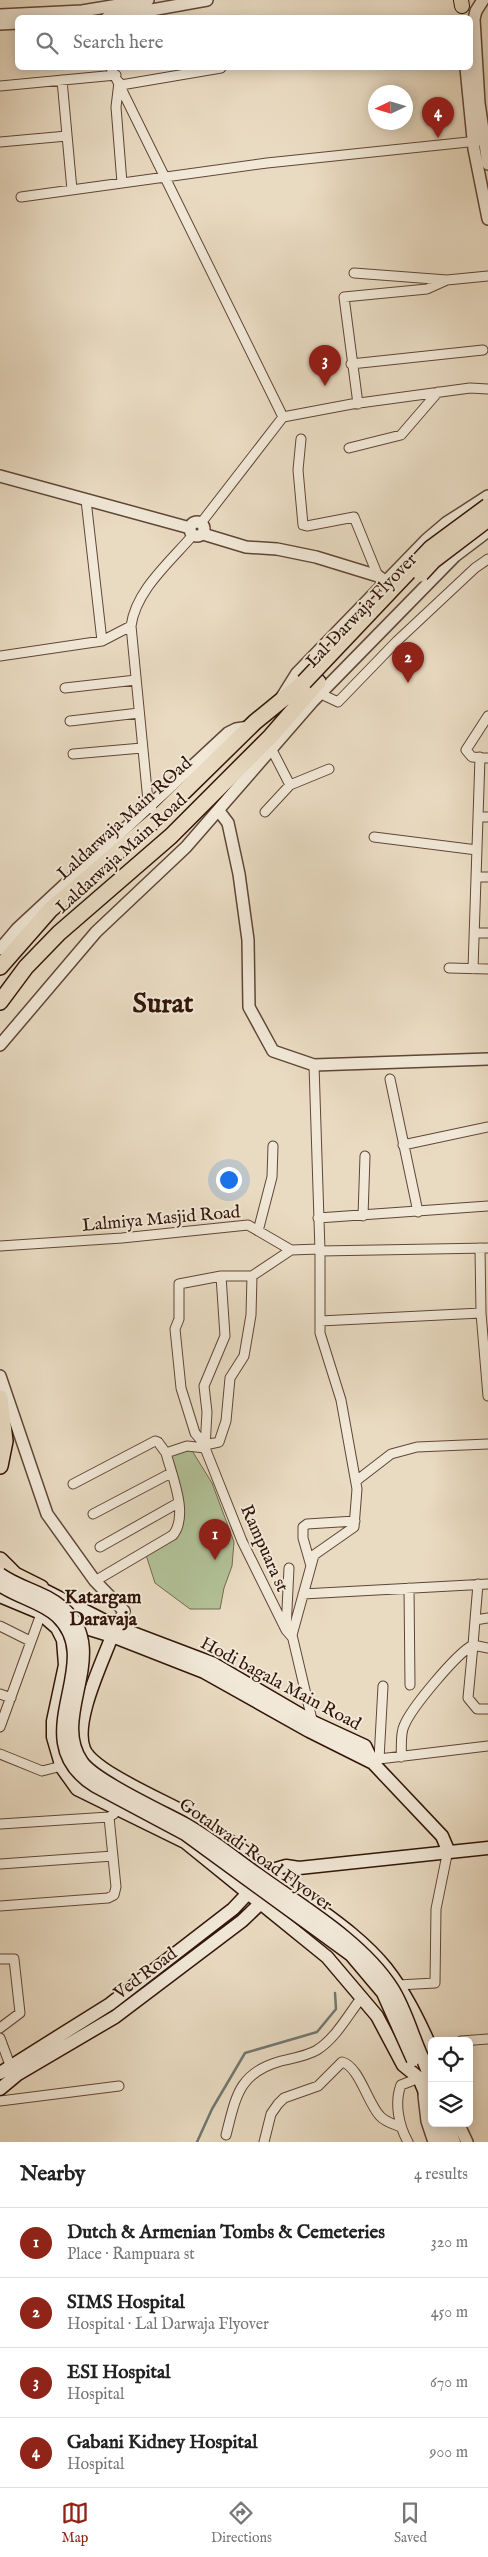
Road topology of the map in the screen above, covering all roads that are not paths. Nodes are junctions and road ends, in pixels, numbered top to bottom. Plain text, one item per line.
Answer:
1 (148, 0) edge
2 (207, 0) edge
3 (483, 0) edge
4 (82, 14) edge
5 (0, 15) edge
6 (123, 15) edge
7 (0, 24) edge
8 (15, 24) edge
9 (198, 70) edge
10 (466, 70) edge
11 (117, 77) edge
12 (62, 80) junction
13 (0, 86) edge
14 (67, 136) junction
15 (478, 141) junction
16 (0, 142) edge
17 (488, 164) edge
18 (166, 177) junction
19 (122, 183) junction
20 (72, 190) junction
21 (21, 197) dead end
22 (488, 219) edge
23 (354, 273) dead end
24 (488, 276) edge
25 (448, 280) junction
26 (483, 350) dead end
27 (352, 364) junction
28 (488, 389) edge
29 (438, 392) junction
30 (358, 404) junction
31 (283, 417) junction
32 (301, 439) dead end
33 (349, 448) dead end
34 (0, 476) edge
35 (488, 496) edge
36 (86, 500) junction
37 (488, 506) edge
38 (458, 515) junction
39 (488, 519) edge
40 (439, 529) junction
41 (197, 530) junction
42 (488, 531) edge
43 (472, 542) junction
44 (460, 551) junction
45 (488, 560) edge
46 (382, 579) junction
47 (131, 626) junction
48 (102, 641) junction
49 (0, 656) edge
50 (136, 680) junction
51 (314, 686) junction
52 (65, 688) dead end
53 (278, 702) junction
54 (139, 713) junction
55 (488, 716) edge
56 (70, 721) dead end
57 (274, 743) junction
58 (142, 748) junction
59 (73, 754) dead end
60 (484, 758) edge
61 (329, 769) dead end
62 (290, 785) junction
63 (219, 811) junction
64 (265, 812) dead end
65 (153, 813) junction
66 (478, 817) junction
67 (488, 817) edge
68 (171, 836) junction
69 (374, 837) dead end
70 (186, 846) junction
71 (477, 850) junction
72 (476, 877) junction
73 (488, 877) edge
74 (474, 933) junction
75 (488, 933) edge
76 (0, 949) edge
77 (0, 967) edge
78 (449, 968) dead end
79 (473, 969) junction
80 (488, 969) edge
81 (0, 1002) edge
82 (0, 1045) edge
83 (488, 1059) edge
84 (314, 1065) junction
85 (390, 1079) dead end
86 (488, 1127) edge
87 (403, 1145) junction
88 (273, 1146) dead end
89 (365, 1156) dead end
90 (488, 1206) edge
91 (418, 1212) junction
92 (363, 1216) junction
93 (318, 1218) junction
94 (258, 1231) junction
95 (0, 1246) edge
96 (484, 1248) edge
97 (291, 1250) junction
98 (319, 1250) junction
99 (221, 1276) junction
100 (252, 1276) junction
101 (480, 1313) junction
102 (320, 1321) junction
103 (0, 1376) edge
104 (488, 1396) edge
105 (0, 1398) edge
106 (488, 1444) edge
107 (205, 1446) junction
108 (166, 1453) junction
109 (0, 1466) edge
110 (171, 1473) junction
111 (356, 1481) junction
112 (73, 1484) dead end
113 (178, 1503) junction
114 (93, 1514) dead end
115 (355, 1521) junction
116 (100, 1547) dead end
117 (0, 1560) edge
118 (311, 1567) junction
119 (290, 1568) dead end
120 (0, 1572) edge
121 (95, 1581) junction
122 (478, 1584) junction
123 (488, 1584) edge
124 (0, 1585) edge
125 (41, 1588) junction
126 (409, 1588) junction
127 (303, 1594) junction
128 (0, 1596) edge
129 (41, 1614) junction
130 (488, 1618) edge
131 (475, 1620) junction
132 (0, 1626) edge
133 (114, 1631) junction
134 (289, 1633) junction
135 (30, 1641) junction
136 (473, 1645) junction
137 (488, 1648) edge
138 (410, 1685) dead end
139 (383, 1686) dead end
140 (0, 1694) edge
141 (11, 1698) junction
142 (488, 1709) edge
143 (311, 1726) junction
144 (0, 1727) edge
145 (488, 1746) edge
146 (0, 1754) edge
147 (87, 1754) junction
148 (401, 1757) junction
149 (376, 1761) junction
150 (62, 1768) junction
151 (120, 1809) junction
152 (109, 1817) junction
153 (0, 1824) edge
154 (488, 1848) edge
155 (448, 1850) junction
156 (113, 1856) junction
157 (0, 1864) edge
158 (299, 1868) junction
159 (270, 1871) junction
160 (283, 1882) junction
161 (249, 1892) junction
162 (262, 1902) junction
163 (0, 1906) edge
164 (0, 1959) edge
165 (398, 1985) junction
166 (362, 1997) junction
167 (0, 2028) edge
168 (0, 2038) edge
169 (488, 2039) edge
170 (473, 2040) edge
171 (427, 2064) edge
172 (5, 2069) edge
173 (26, 2070) junction
174 (429, 2082) edge
175 (119, 2086) dead end
176 (0, 2089) edge
177 (0, 2100) edge
178 (401, 2127) junction
179 (438, 2127) edge
180 (448, 2127) edge
181 (460, 2127) edge
182 (226, 2135) dead end
183 (264, 2142) edge
184 (408, 2142) edge
185 (434, 2142) edge
186 (443, 2142) edge
187 (454, 2142) edge
188 (467, 2142) edge

1 - 4 street
2 - 6 street
3 - 15 street
4 - 5 street
7 - 8 street
9 - 11 street
10 - 15 street
11 - 12 street
11 - 18 street
11 - 19 street
12 - 13 street
12 - 14 street
14 - 16 street
14 - 20 street
15 - 17 street
15 - 18 street
15 - 22 street
18 - 19 street
18 - 31 street
19 - 20 street
20 - 21 street
23 - 25 street
24 - 25 street
25 - 27 street
26 - 27 street
27 - 30 street
28 - 29 street
29 - 30 street
29 - 33 street
30 - 31 street
31 - 41 street
32 - 46 street
34 - 36 street
35 - 38 street
36 - 41 street
36 - 48 street
37 - 51 highway, Lal Darwaja Flyover, bridge
38 - 40 street
38 - 43 street
39 - 51 highway, Lal Darwaja Flyover, bridge
40 - 44 street
40 - 46 street
41 - 46 street
41 - 47 street
42 - 43 street
43 - 44 street
44 - 51 street
45 - 51 street
46 - 53 street
47 - 48 street
47 - 50 street
48 - 49 street
50 - 52 street
50 - 54 street
51 - 53 highway, Lal Darwaja Flyover
51 - 57 highway, Lal Darwaja Flyover
53 - 65 highway, Laldarwaja Main ROad
54 - 56 street
54 - 58 street
55 - 60 street
57 - 62 street
57 - 63 street
57 - 68 highway, Laldarwaja Main Road
58 - 59 street
58 - 65 street
60 - 66 street
61 - 62 street
62 - 64 street
63 - 70 street
63 - 84 street
65 - 76 street
65 - 77 highway, Laldarwaja Main ROad
66 - 67 street
66 - 71 street
68 - 70 street
68 - 81 highway, Laldarwaja Main Road
69 - 71 street
70 - 82 street
71 - 72 street
72 - 73 street
72 - 74 street
74 - 75 street
74 - 79 street
78 - 79 street
79 - 80 street
83 - 84 street
84 - 93 street
85 - 87 street
86 - 87 street
87 - 91 street
88 - 94 street
89 - 92 street
90 - 91 street
91 - 92 street
92 - 93 street
93 - 98 street
94 - 95 street, Lalmiya Masjid Road
94 - 97 street, Lalmiya Masjid Road
96 - 98 street
96 - 101 street
97 - 98 street
97 - 100 street
98 - 102 street
99 - 100 street
99 - 107 street
99 - 107 street
100 - 107 street
101 - 102 street
101 - 104 street
102 - 111 street
103 - 121 street
105 - 109 highway
106 - 111 street
107 - 108 street
107 - 134 street, Rampuara st
108 - 110 street
108 - 112 street
110 - 113 street
110 - 114 street
111 - 115 street
113 - 116 street
113 - 121 street
115 - 118 street
115 - 118 street
117 - 125 highway
118 - 127 street
119 - 134 street
120 - 125 main road, Hodi bagala Main Road
120 - 171 main road, Gotalwadi Road Flyover, bridge
121 - 133 street
122 - 123 street
122 - 126 street
122 - 131 street
124 - 171 main road, Gotalwadi Road Flyover, bridge
125 - 133 main road, Hodi bagala Main Road
126 - 127 street
126 - 138 street
127 - 134 street
128 - 129 main road, Hodi bagala Main Road
129 - 133 main road, Hodi bagala Main Road
129 - 135 street
129 - 150 main road
130 - 131 street
131 - 136 street
132 - 135 street
133 - 143 main road, Hodi bagala Main Road
133 - 147 main road
134 - 143 street
135 - 141 street
136 - 137 street
136 - 142 street
136 - 148 street
139 - 149 street
140 - 141 street
141 - 144 street
143 - 149 main road, Hodi bagala Main Road
145 - 148 street
146 - 150 street
147 - 150 street
147 - 159 main road
148 - 149 street
149 - 155 main road, Hodi bagala Main Road
150 - 151 main road
151 - 152 street
151 - 161 main road
152 - 153 street
152 - 156 street
154 - 155 main road
155 - 158 main road
155 - 165 street
156 - 157 street
156 - 163 street
158 - 159 main road
158 - 160 main road, Ved Road
159 - 160 main road
159 - 161 main road, Ved Road
160 - 162 main road, Ved Road
160 - 165 main road
161 - 162 main road
161 - 172 main road, Ved Road
162 - 166 main road
162 - 173 main road, Ved Road
164 - 167 street
165 - 171 main road
166 - 171 main road
166 - 182 street
168 - 172 street
169 - 170 street
171 - 174 main road
171 - 178 street
171 - 185 street
172 - 173 street
173 - 176 main road, Ved Road
175 - 177 street
178 - 183 street
178 - 184 street
179 - 186 main road
180 - 187 main road
181 - 188 street

